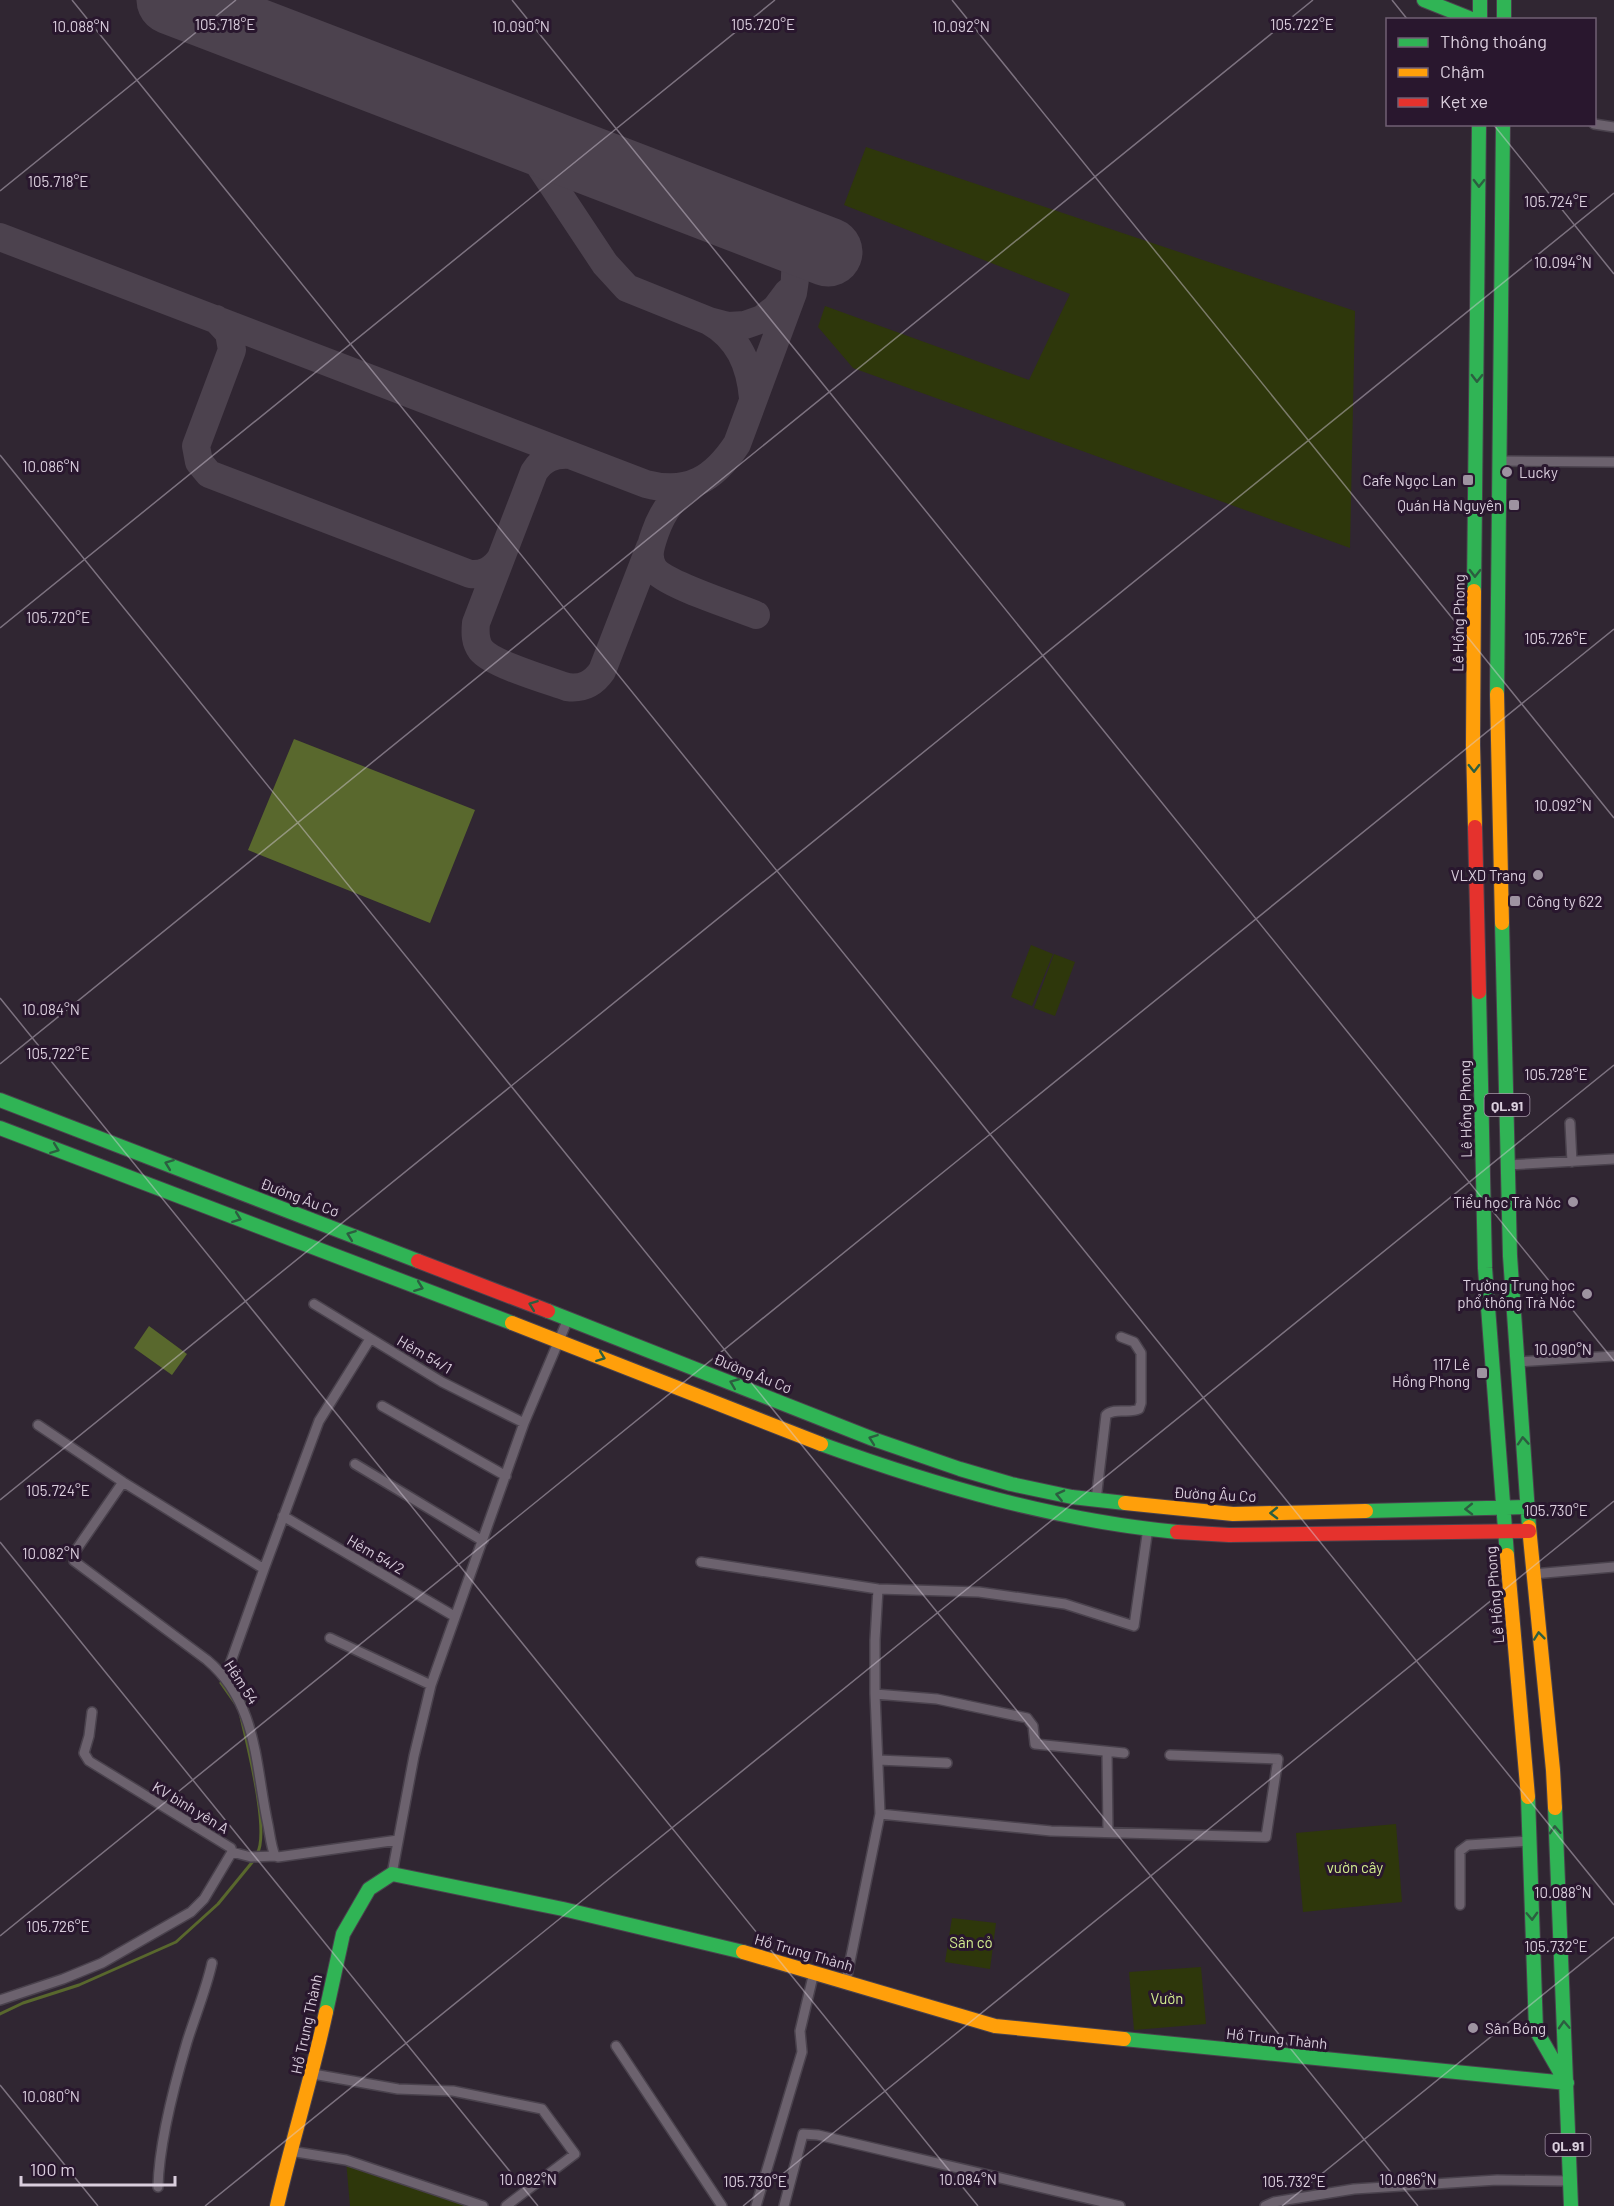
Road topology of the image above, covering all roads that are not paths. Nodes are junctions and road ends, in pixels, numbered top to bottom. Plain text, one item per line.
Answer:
1 (1424, 0) edge
2 (1480, 0) edge
3 (1504, 0) edge
4 (1469, 18) edge
5 (1480, 18) edge
6 (1504, 18) edge
7 (1596, 124) edge
8 (1479, 126) edge
9 (1503, 126) edge
10 (1614, 127) edge
11 (1500, 461) junction
12 (1614, 462) edge
13 (0, 1100) edge
14 (1570, 1123) dead end
15 (0, 1128) edge
16 (1614, 1160) edge
17 (1572, 1162) junction
18 (1508, 1165) junction
19 (314, 1304) dead end
20 (568, 1319) junction
21 (1121, 1337) dead end
22 (370, 1339) junction
23 (559, 1341) junction
24 (1614, 1356) edge
25 (1518, 1362) junction
26 (382, 1406) dead end
27 (524, 1423) junction
28 (38, 1425) dead end
29 (837, 1425) junction
30 (829, 1446) junction
31 (355, 1464) dead end
32 (506, 1476) junction
33 (123, 1482) junction
34 (1096, 1500) junction
35 (1528, 1507) junction
36 (1503, 1509) junction
37 (283, 1516) junction
38 (1148, 1528) junction
39 (1505, 1530) junction
40 (1529, 1531) junction
41 (483, 1540) junction
42 (701, 1562) dead end
43 (1614, 1567) edge
44 (264, 1569) junction
45 (1533, 1574) junction
46 (878, 1589) junction
47 (454, 1616) junction
48 (330, 1638) dead end
49 (225, 1678) junction
50 (430, 1685) junction
51 (875, 1694) junction
52 (92, 1712) dead end
53 (1107, 1752) junction
54 (1124, 1753) dead end
55 (1170, 1755) dead end
56 (878, 1760) junction
57 (947, 1763) dead end
58 (1553, 1770) junction
59 (1527, 1773) junction
60 (880, 1814) junction
61 (1108, 1832) junction
62 (398, 1840) junction
63 (1529, 1841) junction
64 (232, 1851) junction
65 (275, 1856) junction
66 (392, 1874) junction
67 (1460, 1905) dead end
68 (212, 1963) dead end
69 (814, 1972) junction
70 (846, 1981) junction
71 (0, 2000) edge
72 (616, 2046) dead end
73 (313, 2074) junction
74 (1567, 2083) junction
75 (290, 2151) junction
76 (1569, 2181) junction
77 (158, 2187) dead end
78 (278, 2206) edge
79 (483, 2206) edge
80 (506, 2206) edge
81 (722, 2206) edge
82 (756, 2206) edge
83 (784, 2206) edge
84 (1120, 2206) edge
85 (1265, 2206) edge
86 (1571, 2206) edge

1 - 4 main road
2 - 5 main road
3 - 6 main road
7 - 10 street
8 -> 36 main road, Lê Hồng Phong / QL.91
9 - 11 main road, Lê Hồng Phong / QL.91
11 - 12 street
11 - 18 main road, Lê Hồng Phong / QL.91
20 -> 13 main road, Đường Âu Cơ
14 - 17 street
15 -> 23 main road
16 - 17 street
17 - 18 street
18 - 25 main road, Lê Hồng Phong / QL.91
19 - 22 street, Hẻm 54/1
20 - 23 street
29 -> 20 main road, Đường Âu Cơ
21 - 34 street
22 - 27 street, Hẻm 54/1
22 - 37 street
23 - 27 street
23 -> 30 main road
24 - 25 street
35 -> 25 main road, Lê Hồng Phong / QL.91
26 - 32 street
27 - 32 street
28 - 33 street
29 - 30 main road
34 -> 29 main road, Đường Âu Cơ
30 - 38 main road
31 - 41 street
32 - 41 street
33 - 44 street
33 - 49 street, Hẻm 54
36 -> 34 main road, Đường Âu Cơ
35 - 36 main road, Đường Âu Cơ
35 - 40 main road, Lê Hồng Phong / QL.91
36 - 39 main road, Lê Hồng Phong / QL.91
37 - 44 street
37 - 47 street, Hẻm 54/2
38 - 39 main road
38 - 46 street
39 - 40 main road
39 - 59 main road, Lê Hồng Phong / QL.91
40 - 45 main road, Lê Hồng Phong / QL.91
41 - 47 street
42 - 46 street
43 - 45 street
44 - 49 street
58 -> 45 main road, Lê Hồng Phong / QL.91
46 - 51 street
47 - 50 street
48 - 50 street
49 - 65 street, Hẻm 54
50 - 62 street
51 - 53 street
51 - 56 street
52 - 64 street, KV bình yên A
53 - 54 street
53 - 61 street
55 - 61 street
56 - 57 street
56 - 60 street
58 - 59 main road
74 -> 58 main road, Lê Hồng Phong / QL.91
59 - 63 main road, Lê Hồng Phong / QL.91
60 - 61 street
60 - 70 street
62 - 65 street
62 - 66 street
63 - 67 street
63 -> 74 main road, Lê Hồng Phong / QL.91
64 - 65 street
64 - 71 street, KV bình yên A
66 - 69 main road, Hồ Trung Thành
66 - 73 main road, Hồ Trung Thành
68 - 77 street
69 - 70 main road, Hồ Trung Thành
69 - 82 street
70 - 74 main road, Hồ Trung Thành
72 - 81 street
73 - 75 main road, Hồ Trung Thành
73 - 80 street
74 - 76 main road, Lê Hồng Phong / QL.91
75 - 78 main road, Hồ Trung Thành
75 - 79 street
76 - 85 street
76 - 86 main road, Lê Hồng Phong / QL.91
83 - 84 street

